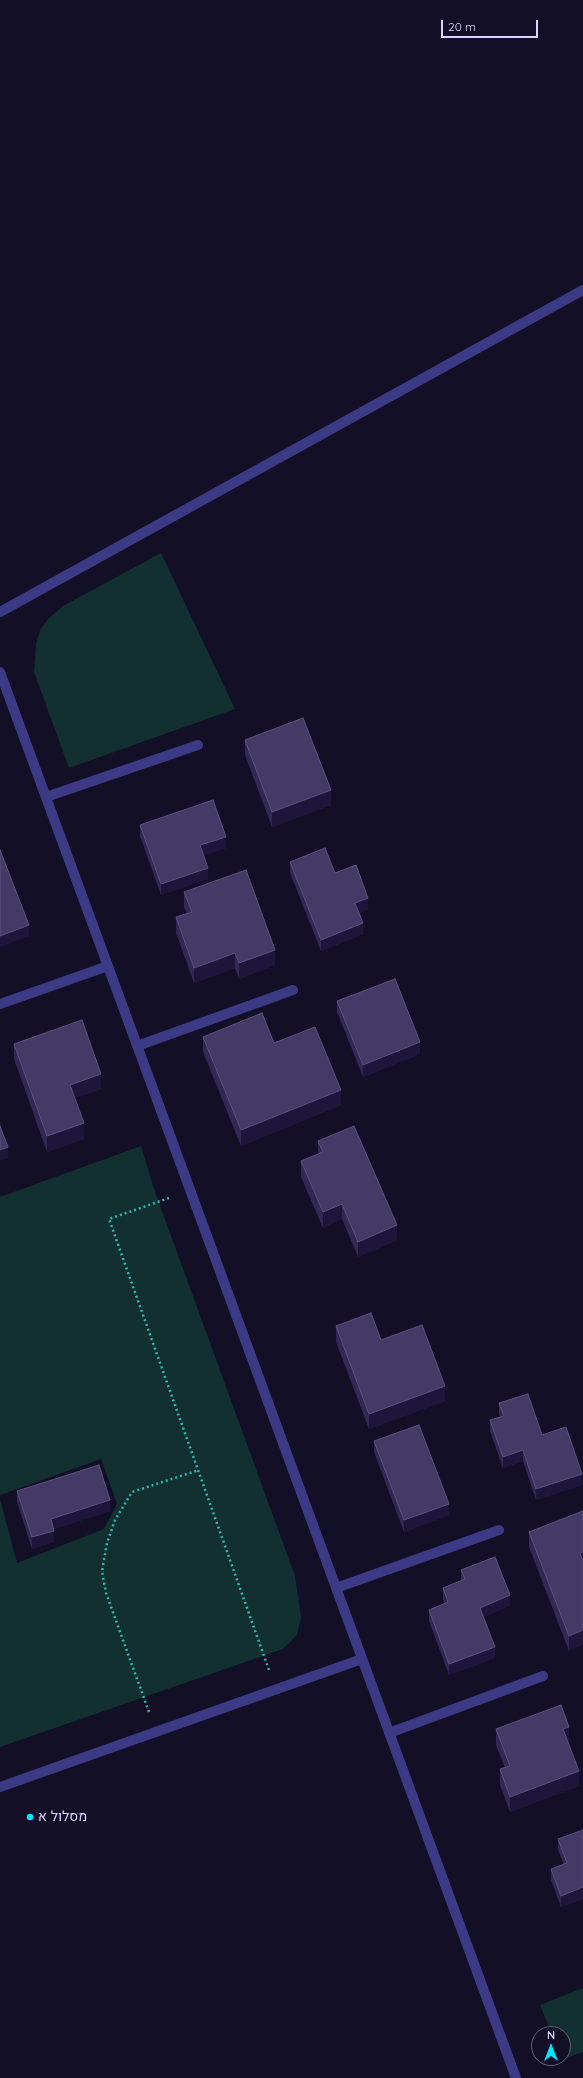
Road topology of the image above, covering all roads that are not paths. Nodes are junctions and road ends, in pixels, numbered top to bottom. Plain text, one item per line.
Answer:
1 (583, 290) edge
2 (0, 612) edge
3 (0, 672) edge
4 (198, 745) dead end
5 (46, 797) junction
6 (108, 966) junction
7 (293, 990) dead end
8 (0, 1004) edge
9 (137, 1046) junction
10 (498, 1530) dead end
11 (336, 1588) junction
12 (362, 1659) junction
13 (543, 1676) dead end
14 (389, 1733) junction
15 (0, 1787) edge
16 (516, 2078) edge

1 - 2 street
3 - 5 street
4 - 5 street
5 - 6 street
6 - 8 street
6 - 9 street
7 - 9 street
9 - 11 street
10 - 11 street
11 - 12 street
12 - 14 street
12 - 15 street
13 - 14 street
14 - 16 street

